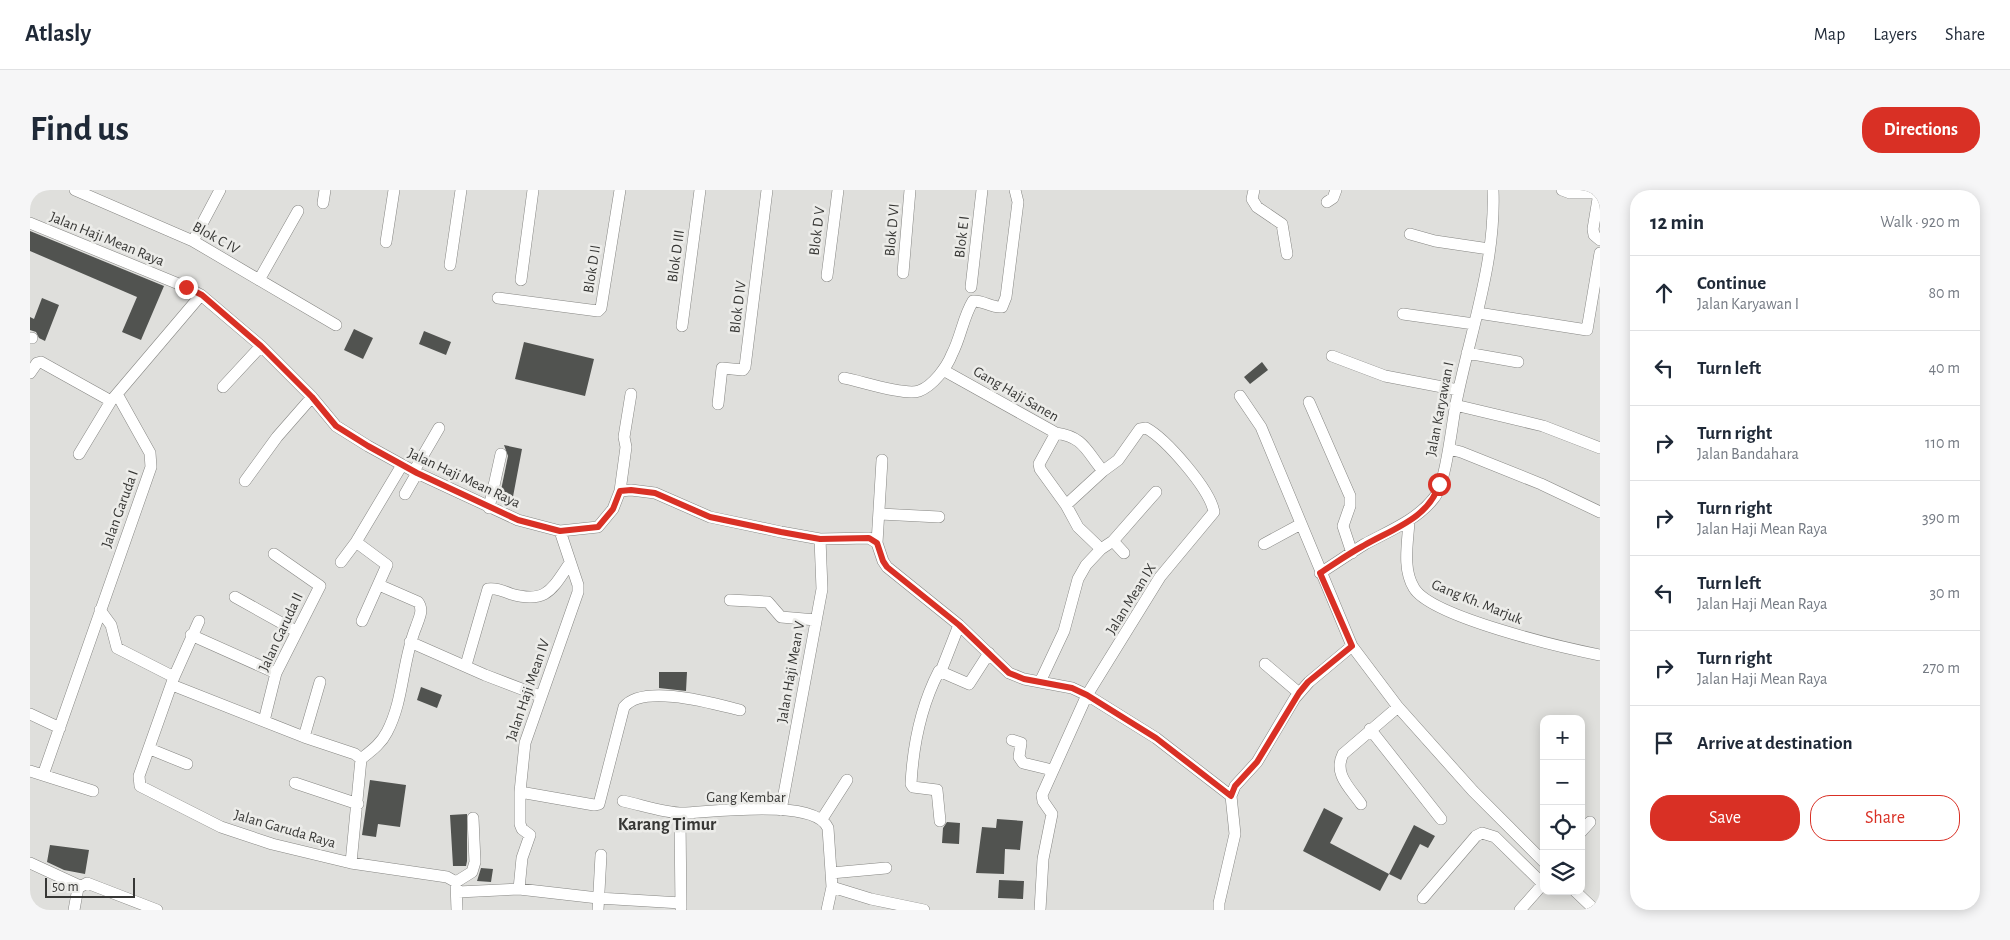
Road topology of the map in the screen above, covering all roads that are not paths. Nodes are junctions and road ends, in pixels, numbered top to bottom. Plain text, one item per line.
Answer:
1 (75, 190) edge
2 (220, 190) edge
3 (325, 190) edge
4 (394, 190) edge
5 (461, 190) edge
6 (533, 190) edge
7 (620, 190) edge
8 (700, 190) edge
9 (767, 190) edge
10 (838, 190) edge
11 (910, 190) edge
12 (982, 190) edge
13 (1015, 190) edge
14 (1254, 190) edge
15 (1336, 190) edge
16 (1493, 190) edge
17 (1562, 190) edge
18 (1599, 193) edge
19 (1327, 202) dead end
20 (323, 203) dead end
21 (298, 211) dead end
22 (30, 223) edge
23 (1410, 234) dead end
24 (193, 240) junction
25 (1600, 240) edge
26 (386, 242) dead end
27 (1489, 249) junction
28 (1600, 253) edge
29 (1287, 254) dead end
30 (450, 265) dead end
31 (903, 273) dead end
32 (827, 276) dead end
33 (259, 280) junction
34 (521, 280) dead end
35 (971, 288) dead end
36 (202, 295) junction
37 (498, 298) dead end
38 (1403, 314) dead end
39 (1476, 318) junction
40 (336, 325) dead end
41 (682, 326) dead end
42 (261, 346) junction
43 (1467, 353) junction
44 (1332, 356) dead end
45 (1518, 362) dead end
46 (943, 370) junction
47 (30, 373) edge
48 (844, 378) dead end
49 (223, 387) dead end
50 (1458, 390) junction
51 (631, 394) dead end
52 (1240, 396) dead end
53 (114, 397) junction
54 (312, 397) junction
55 (1309, 402) dead end
56 (718, 404) dead end
57 (1455, 405) junction
58 (439, 428) dead end
59 (1056, 433) junction
60 (1600, 448) edge
61 (1449, 449) junction
62 (79, 454) dead end
63 (501, 454) dead end
64 (882, 460) dead end
65 (402, 465) junction
66 (1103, 470) junction
67 (416, 472) junction
68 (245, 482) dead end
69 (620, 491) junction
70 (1156, 492) dead end
71 (405, 494) dead end
72 (1066, 505) junction
73 (489, 508) junction
74 (1600, 512) edge
75 (880, 514) junction
76 (939, 517) dead end
77 (1410, 521) junction
78 (1301, 524) junction
79 (560, 531) junction
80 (820, 539) junction
81 (1113, 541) junction
82 (356, 542) junction
83 (877, 543) junction
84 (1264, 544) dead end
85 (1101, 549) junction
86 (1352, 553) junction
87 (274, 554) dead end
88 (1124, 554) dead end
89 (341, 562) dead end
90 (570, 562) junction
91 (1320, 573) junction
92 (379, 585) junction
93 (235, 597) dead end
94 (730, 600) dead end
95 (100, 610) junction
96 (816, 620) junction
97 (199, 621) dead end
98 (362, 621) dead end
99 (959, 625) junction
100 (296, 631) junction
101 (191, 634) junction
102 (410, 642) junction
103 (1352, 646) junction
104 (989, 653) junction
105 (1600, 655) edge
106 (466, 664) junction
107 (1265, 664) dead end
108 (941, 671) junction
109 (276, 673) junction
110 (173, 681) junction
111 (320, 682) dead end
112 (1040, 682) junction
113 (1299, 693) junction
114 (540, 696) junction
115 (1085, 700) junction
116 (1398, 707) junction
117 (740, 710) dead end
118 (30, 714) edge
119 (264, 721) junction
120 (60, 728) junction
121 (1370, 729) junction
122 (304, 737) junction
123 (1012, 740) dead end
124 (150, 749) junction
125 (360, 759) junction
126 (188, 764) dead end
127 (1052, 770) junction
128 (30, 771) edge
129 (43, 775) junction
130 (847, 780) dead end
131 (295, 783) dead end
132 (93, 791) dead end
133 (520, 792) junction
134 (1231, 796) junction
135 (623, 801) dead end
136 (358, 804) junction
137 (1361, 804) dead end
138 (781, 810) junction
139 (683, 813) junction
140 (473, 818) dead end
141 (822, 819) junction
142 (1441, 819) dead end
143 (940, 821) dead end
144 (1590, 822) dead end
145 (1585, 828) edge
146 (601, 855) dead end
147 (1540, 858) edge
148 (351, 862) junction
149 (30, 863) edge
150 (886, 868) dead end
151 (831, 873) junction
152 (80, 886) junction
153 (457, 887) junction
154 (832, 887) junction
155 (519, 890) junction
156 (1581, 895) edge
157 (598, 898) junction
158 (1423, 898) dead end
159 (1596, 905) edge
160 (681, 906) edge
161 (1217, 909) edge
162 (74, 910) edge
163 (157, 910) edge
164 (457, 910) edge
165 (598, 910) edge
166 (827, 910) edge
167 (924, 910) edge
168 (1040, 910) edge
169 (1520, 910) edge

1 - 24 street, Blok C IV
2 - 24 street
3 - 20 street
4 - 26 street
5 - 30 street
6 - 34 street
7 - 37 street, Blok D II
8 - 41 street, Blok D III
9 - 56 street, Blok D IV
10 - 32 street, Blok D V
11 - 31 street, Blok D VI
12 - 35 street, Blok E I
13 - 46 street
14 - 29 street
15 - 19 street
16 - 27 street, Jalan Karyawan I
17 - 18 street
18 - 25 street
21 - 33 street
22 - 36 street, Jalan Haji Mean Raya
23 - 27 street
24 - 33 street, Blok C IV
27 - 39 street, Jalan Karyawan I
28 - 39 street
33 - 40 street, Blok C IV
36 - 42 street, Jalan Haji Mean Raya
36 - 53 street
38 - 39 street
39 - 43 street, Jalan Karyawan I
42 - 49 street
42 - 54 street, Jalan Haji Mean Raya
43 - 45 street
43 - 50 street, Jalan Karyawan I
44 - 50 street
46 - 48 street
46 - 59 street, Gang Haji Sanen
47 - 53 street
50 - 57 street, Jalan Karyawan I
51 - 69 street
52 - 78 street
53 - 62 street
53 - 95 street, Jalan Garuda I
54 - 65 street, Jalan Haji Mean Raya
54 - 68 street
55 - 86 street
57 - 60 street
57 - 61 street, Jalan Karyawan I
58 - 67 street
59 - 66 street
59 - 72 street, Gang Haji Sanen
61 - 74 street
61 - 77 street, Jalan Karyawan I
63 - 73 street
64 - 75 street
65 - 67 street, Jalan Haji Mean Raya
65 - 82 street
66 - 72 street
66 - 115 street, Jalan Mean IX
67 - 71 street
67 - 73 street, Jalan Haji Mean Raya
69 - 79 street, Jalan Haji Mean Raya
69 - 80 street
70 - 81 street
72 - 85 street, Gang Haji Sanen
73 - 79 street, Jalan Haji Mean Raya
75 - 76 street
75 - 83 street
77 - 86 street, Jalan Karyawan I
77 - 105 street, Gang Kh. Marjuk
78 - 84 street
78 - 91 street
79 - 90 street, Jalan Haji Mean IV
80 - 83 street
80 - 96 street, Jalan Haji Mean V
81 - 85 street
81 - 88 street
82 - 89 street
82 - 92 street
83 - 99 street
85 - 112 street
86 - 91 street, Jalan Karyawan I
87 - 100 street, Jalan Garuda II
90 - 106 street
90 - 114 street, Jalan Haji Mean IV
91 - 103 street
92 - 98 street
92 - 102 street
93 - 100 street
94 - 96 street
95 - 110 street
95 - 120 street, Jalan Garuda I
96 - 138 street, Jalan Haji Mean V
97 - 101 street
99 - 104 street
99 - 108 street
100 - 109 street, Jalan Garuda II
101 - 109 street
101 - 110 street
102 - 106 street
102 - 125 street
103 - 113 street
103 - 116 street
104 - 108 street
104 - 112 street
106 - 114 street
107 - 113 street
108 - 143 street
109 - 119 street, Jalan Garuda II
110 - 119 street
110 - 124 street, Jalan Garuda Raya
111 - 122 street
112 - 115 street
113 - 134 street
114 - 133 street, Jalan Haji Mean IV
115 - 127 street, Jalan Mean IX
115 - 134 street
116 - 121 street
116 - 147 street
117 - 133 street
118 - 120 street
119 - 122 street
120 - 129 street, Jalan Garuda I
121 - 137 street
121 - 142 street
122 - 125 street
123 - 127 street
124 - 126 street
124 - 148 street, Jalan Garuda Raya
125 - 136 street
127 - 168 street, Jalan Mean IX
128 - 129 street
129 - 132 street
130 - 141 street
131 - 136 street
133 - 155 street, Jalan Haji Mean IV
134 - 161 street
135 - 139 street, Gang Kembar
136 - 148 street
138 - 139 street, Gang Kembar
138 - 141 street, Gang Kembar
139 - 160 street
140 - 153 street
141 - 151 street
144 - 145 street
146 - 157 street
148 - 153 street, Jalan Garuda Raya
149 - 152 street
150 - 151 street
151 - 154 street
152 - 162 street
152 - 163 street
153 - 155 street, Jalan Garuda Raya
153 - 164 street
154 - 166 street
154 - 167 street
155 - 157 street, Jalan Garuda Raya
156 - 159 street
157 - 160 street, Jalan Garuda Raya
157 - 165 street
158 - 169 street

